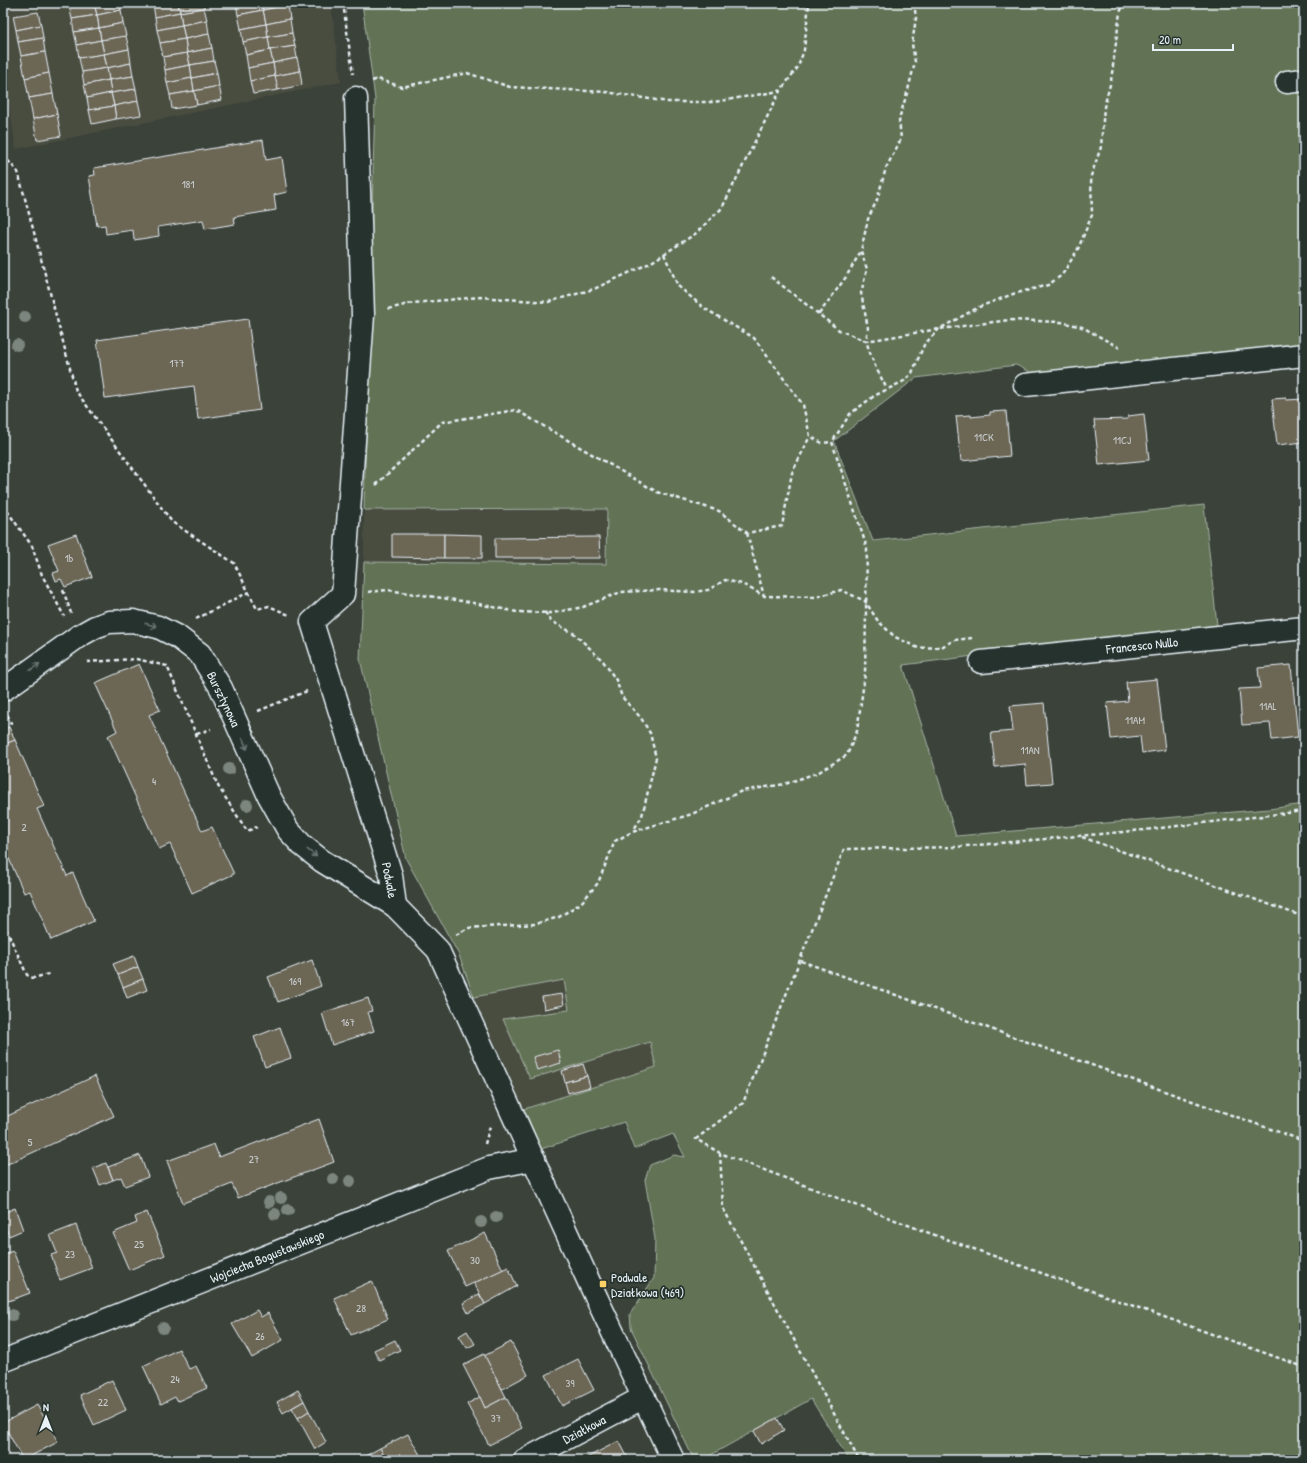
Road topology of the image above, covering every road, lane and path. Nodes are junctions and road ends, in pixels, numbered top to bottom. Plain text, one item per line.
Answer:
1 (342, 3) edge
2 (809, 3) edge
3 (914, 3) edge
4 (1125, 3) edge
5 (780, 91) junction
6 (356, 92) junction
7 (3, 155) edge
8 (861, 251) junction
9 (664, 254) junction
10 (771, 277) dead end
11 (819, 314) junction
12 (363, 315) junction
13 (939, 329) junction
14 (866, 341) junction
15 (1127, 352) dead end
16 (1304, 355) edge
17 (1025, 385) dead end
18 (887, 389) junction
19 (810, 436) junction
20 (832, 442) junction
21 (3, 505) edge
22 (350, 510) junction
23 (747, 533) junction
24 (249, 592) junction
25 (343, 594) junction
26 (764, 596) junction
27 (865, 601) junction
28 (545, 612) junction
29 (312, 622) junction
30 (1304, 628) edge
31 (169, 632) junction
32 (977, 637) dead end
33 (73, 641) junction
34 (83, 662) dead end
35 (981, 662) dead end
36 (3, 690) edge
37 (285, 699) dead end
38 (236, 721) junction
39 (215, 728) dead end
40 (197, 734) junction
41 (1304, 811) edge
42 (247, 832) dead end
43 (632, 832) junction
44 (1080, 837) junction
45 (395, 906) junction
46 (1304, 917) edge
47 (3, 922) edge
48 (438, 950) junction
49 (801, 961) junction
50 (49, 974) dead end
51 (1304, 1141) edge
52 (720, 1153) junction
53 (534, 1159) junction
54 (3, 1361) edge
55 (1304, 1367) edge
56 (644, 1398) junction
57 (525, 1460) edge
58 (673, 1460) edge
59 (859, 1460) edge

1 - 6 path
2 - 5 path
3 - 8 path
4 - 13 path
5 - 6 path
5 - 9 path
6 - 12 street
7 - 24 path
8 - 11 path
8 - 14 path
9 - 12 path
9 - 19 path
10 - 11 path
11 - 14 path
12 - 22 street
13 - 14 path
13 - 15 path
13 - 18 path
14 - 18 path
16 - 17 street
18 - 20 path
19 - 20 path
19 - 23 path
20 - 27 path
21 - 33 path
22 - 23 path
22 - 25 street
23 - 26 path
24 - 29 path
24 - 31 path
25 - 28 path
25 - 29 street
26 - 27 path
26 - 28 path
27 - 32 path
27 - 43 path
28 - 43 path
29 - 45 street, Podwale
30 - 35 street, Francesco Nullo
33 -> 31 street, Bursztynowa
31 - 38 street, Bursztynowa
36 -> 33 street, Bursztynowa
34 - 40 path
37 - 38 path
38 -> 45 street, Bursztynowa
39 - 40 path
40 - 42 path
41 - 44 path
43 - 48 path
44 - 46 path
44 - 49 path
45 - 48 street, Podwale
47 - 50 path
48 - 53 street, Podwale
49 - 51 path
49 - 52 path
52 - 55 path
52 - 59 path
53 - 54 street, Wojciecha Bogusławskiego
53 - 56 street, Podwale
56 - 57 street, Działkowa
56 - 58 street, Podwale

